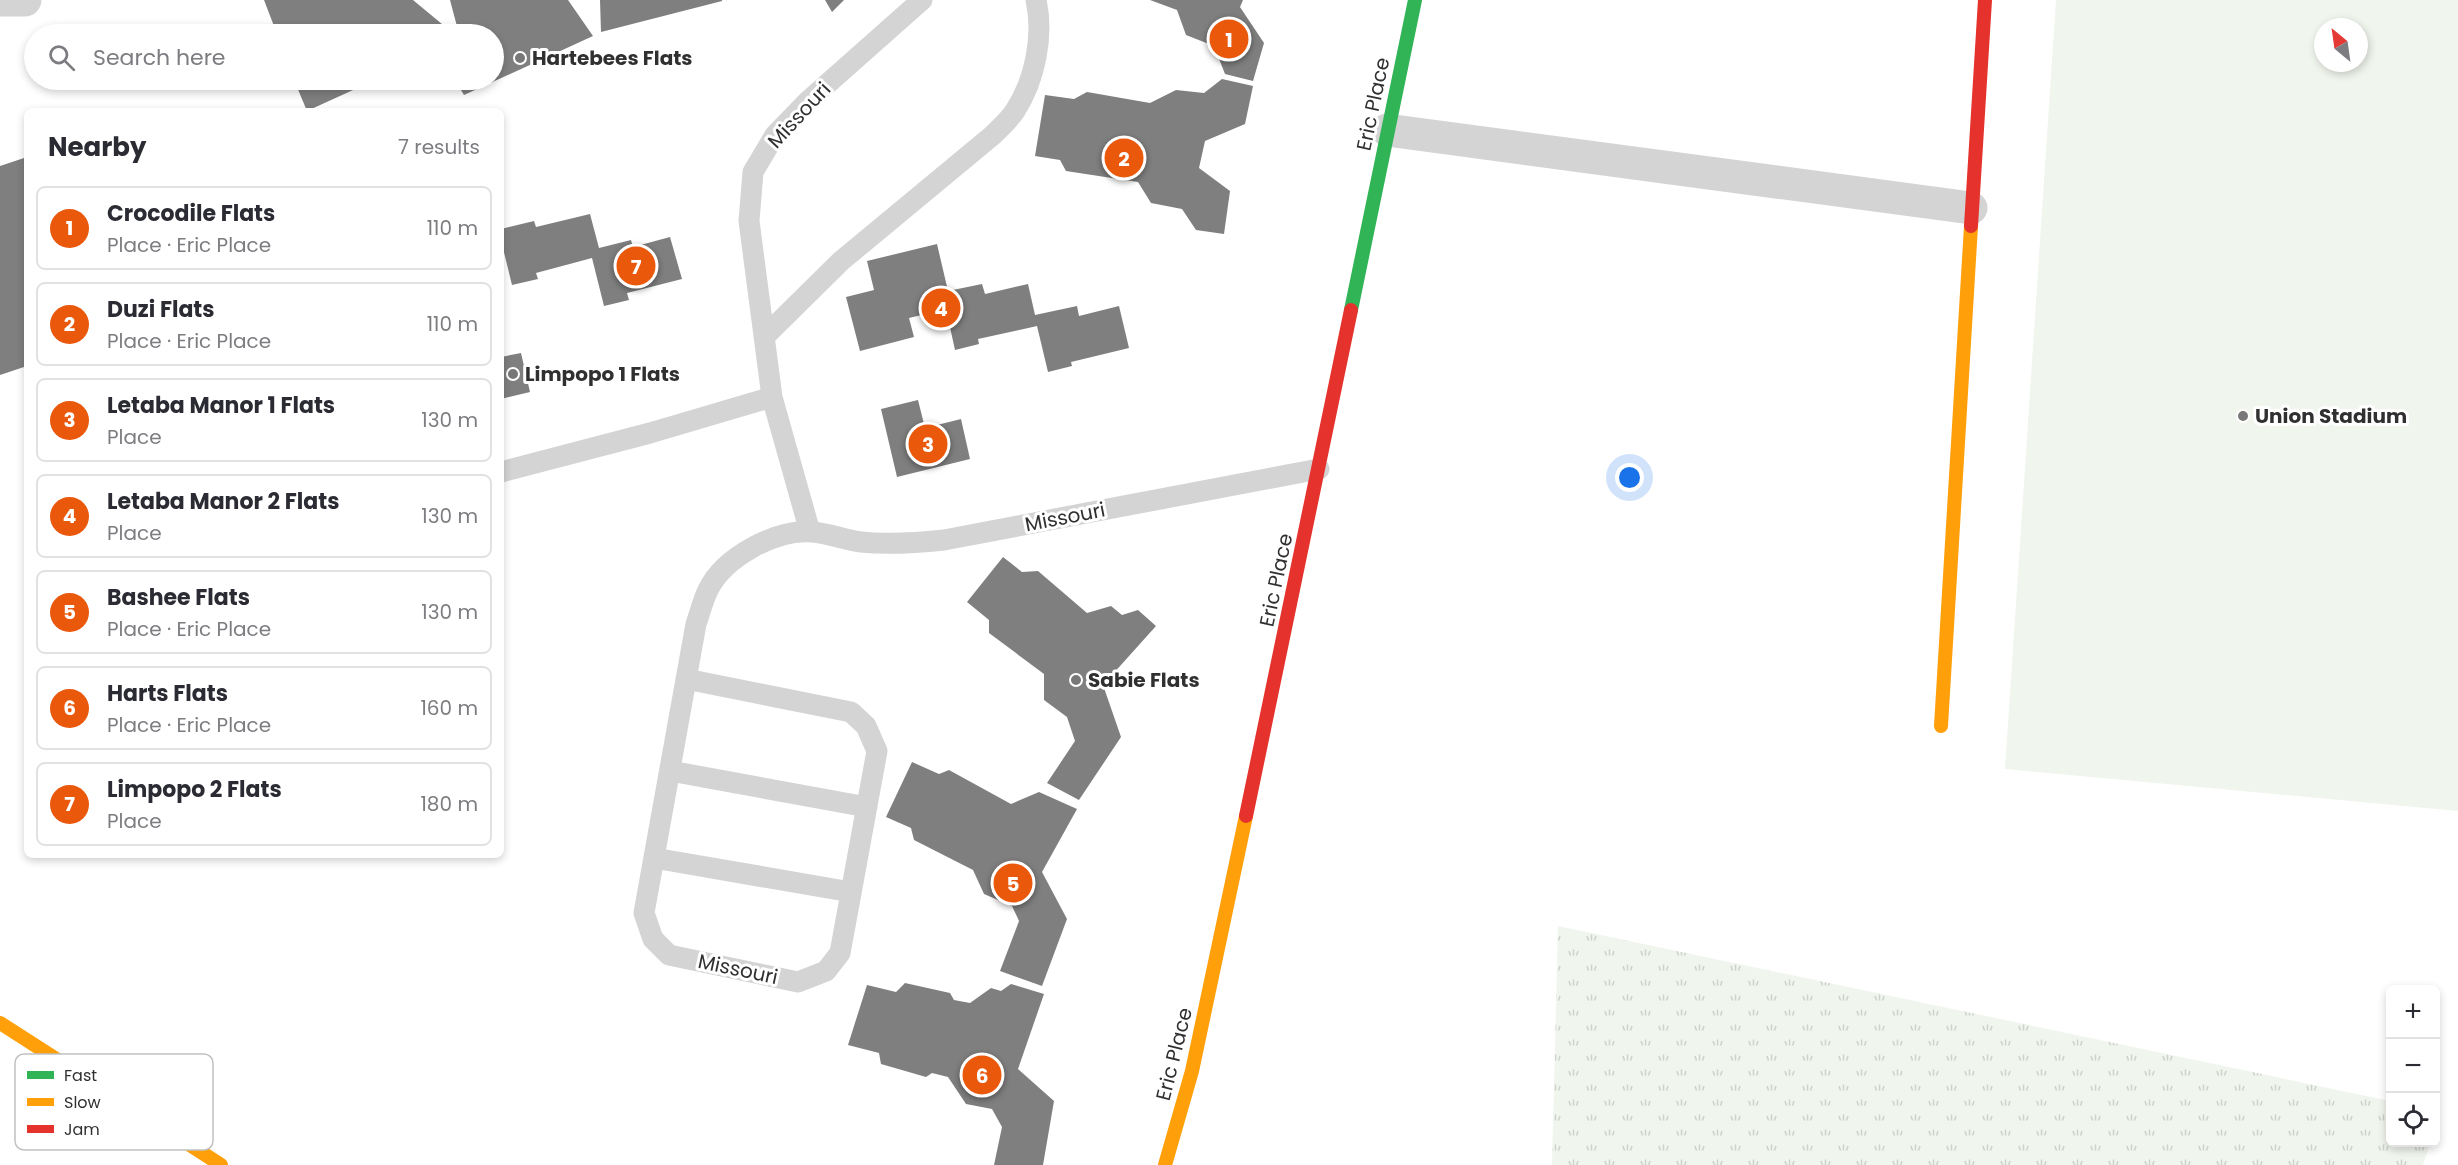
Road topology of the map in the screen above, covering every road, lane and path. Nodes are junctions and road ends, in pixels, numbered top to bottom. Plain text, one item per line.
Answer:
1 (0, 0) edge
2 (25, 0) edge
3 (922, 0) edge
4 (1036, 0) edge
5 (1415, 0) edge
6 (1985, 0) edge
7 (1387, 130) junction
8 (1971, 208) junction
9 (764, 337) junction
10 (772, 398) junction
11 (1319, 470) junction
12 (504, 471) edge
13 (810, 532) junction
14 (686, 679) junction
15 (1941, 726) dead end
16 (670, 771) junction
17 (867, 807) junction
18 (654, 858) junction
19 (851, 892) junction
20 (0, 1023) edge
21 (48, 1054) edge
22 (198, 1150) edge
23 (221, 1165) edge
24 (1164, 1165) edge

1 - 2 street
3 - 9 lane, Missouri
4 - 9 lane
5 - 7 street, Eric Place
6 - 8 street
7 - 8 street
7 - 11 street, Eric Place
8 - 15 street
9 - 10 lane, Missouri
10 - 12 lane
10 - 13 lane, Missouri
11 - 13 lane, Missouri
11 - 24 street, Eric Place
13 - 14 lane, Missouri
14 - 16 lane, Missouri
14 - 17 lane, Missouri
16 - 17 lane
16 - 18 lane, Missouri
17 - 19 lane, Missouri
18 - 19 lane
18 - 19 lane, Missouri
20 - 21 street
22 - 23 street

